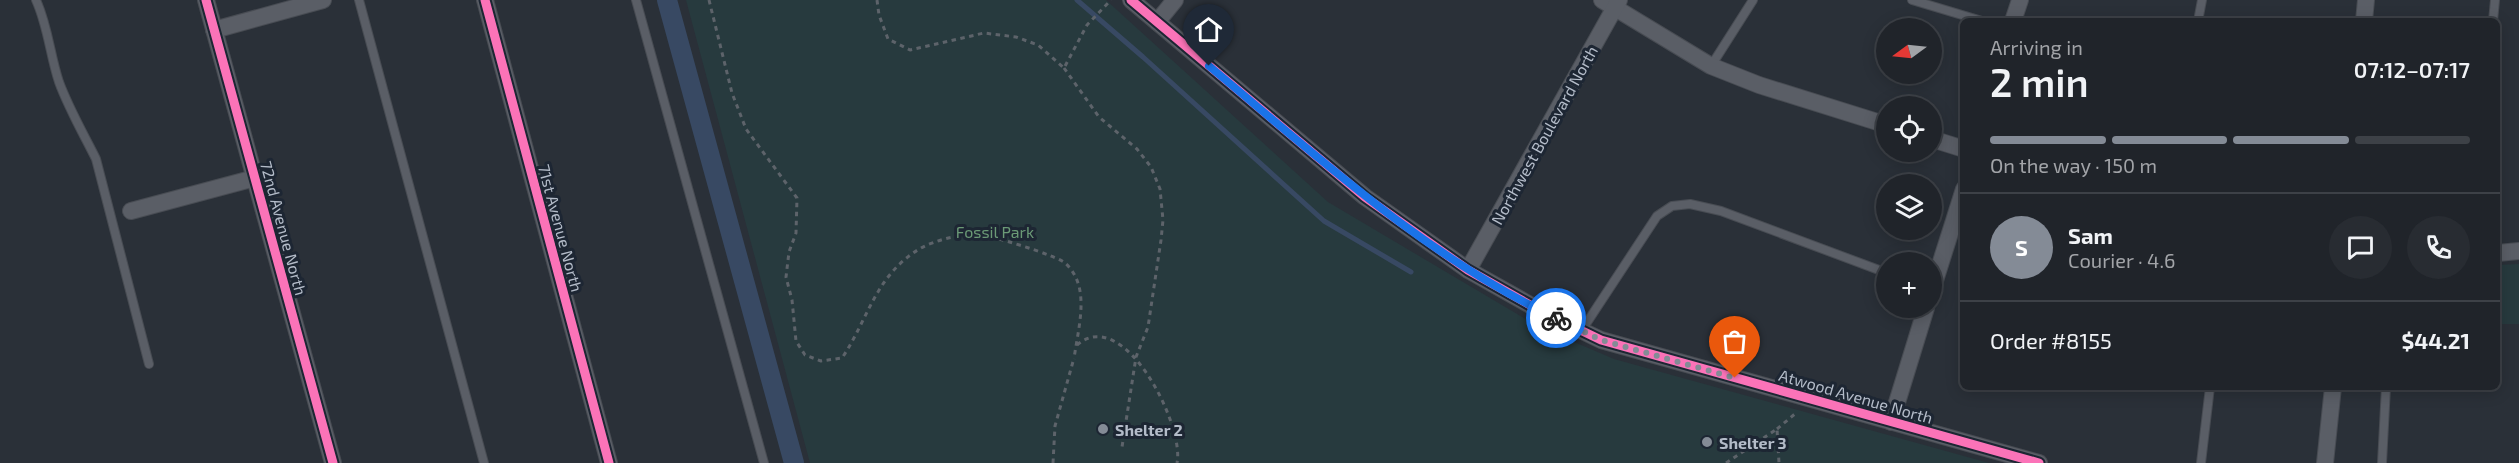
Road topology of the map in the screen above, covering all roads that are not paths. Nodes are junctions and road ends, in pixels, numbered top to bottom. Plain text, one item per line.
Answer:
1 (36, 0) edge
2 (206, 0) edge
3 (323, 0) edge
4 (359, 0) edge
5 (485, 0) edge
6 (636, 0) edge
7 (1131, 0) edge
8 (1175, 0) edge
9 (1753, 0) edge
10 (1912, 0) edge
11 (2020, 0) edge
12 (2202, 0) edge
13 (2366, 0) edge
14 (2495, 0) edge
15 (1612, 2) edge
16 (1972, 18) edge
17 (2014, 18) edge
18 (2199, 18) edge
19 (2364, 18) edge
20 (2493, 18) edge
21 (1157, 22) junction
22 (214, 30) junction
23 (1711, 66) junction
24 (1876, 122) edge
25 (1942, 142) edge
26 (1960, 148) edge
27 (255, 178) junction
28 (1960, 202) edge
29 (131, 211) dead end
30 (2519, 251) edge
31 (2500, 253) edge
32 (1942, 258) edge
33 (1876, 269) edge
34 (1468, 270) junction
35 (1923, 318) edge
36 (1582, 330) junction
37 (149, 364) dead end
38 (2210, 390) edge
39 (2333, 390) edge
40 (2386, 390) edge
41 (1891, 422) junction
42 (333, 463) edge
43 (484, 463) edge
44 (609, 463) edge
45 (764, 463) edge
46 (2039, 463) edge
47 (2201, 463) edge
48 (2325, 463) edge
49 (2382, 463) edge

1 - 37 lane
2 - 22 street, 72nd Avenue North
3 - 22 street
4 - 43 lane
5 - 44 street, 71st Avenue North
6 - 45 lane
7 - 21 street, Atwood Avenue North
8 - 21 street
9 - 23 lane
10 - 16 lane
11 - 17 street
12 - 18 lane
13 - 19 street
14 - 20 lane
15 - 23 street
15 - 34 street, Northwest Boulevard North
21 - 34 street, Atwood Avenue North
22 - 27 street, 72nd Avenue North
23 - 24 street
25 - 26 street
27 - 29 street
27 - 42 street, 72nd Avenue North
28 - 32 street
30 - 31 street
33 - 36 lane
34 - 36 street, Atwood Avenue North
35 - 41 street
36 - 41 street, Atwood Avenue North
38 - 47 lane
39 - 48 street
40 - 49 lane
41 - 46 street, Atwood Avenue North

